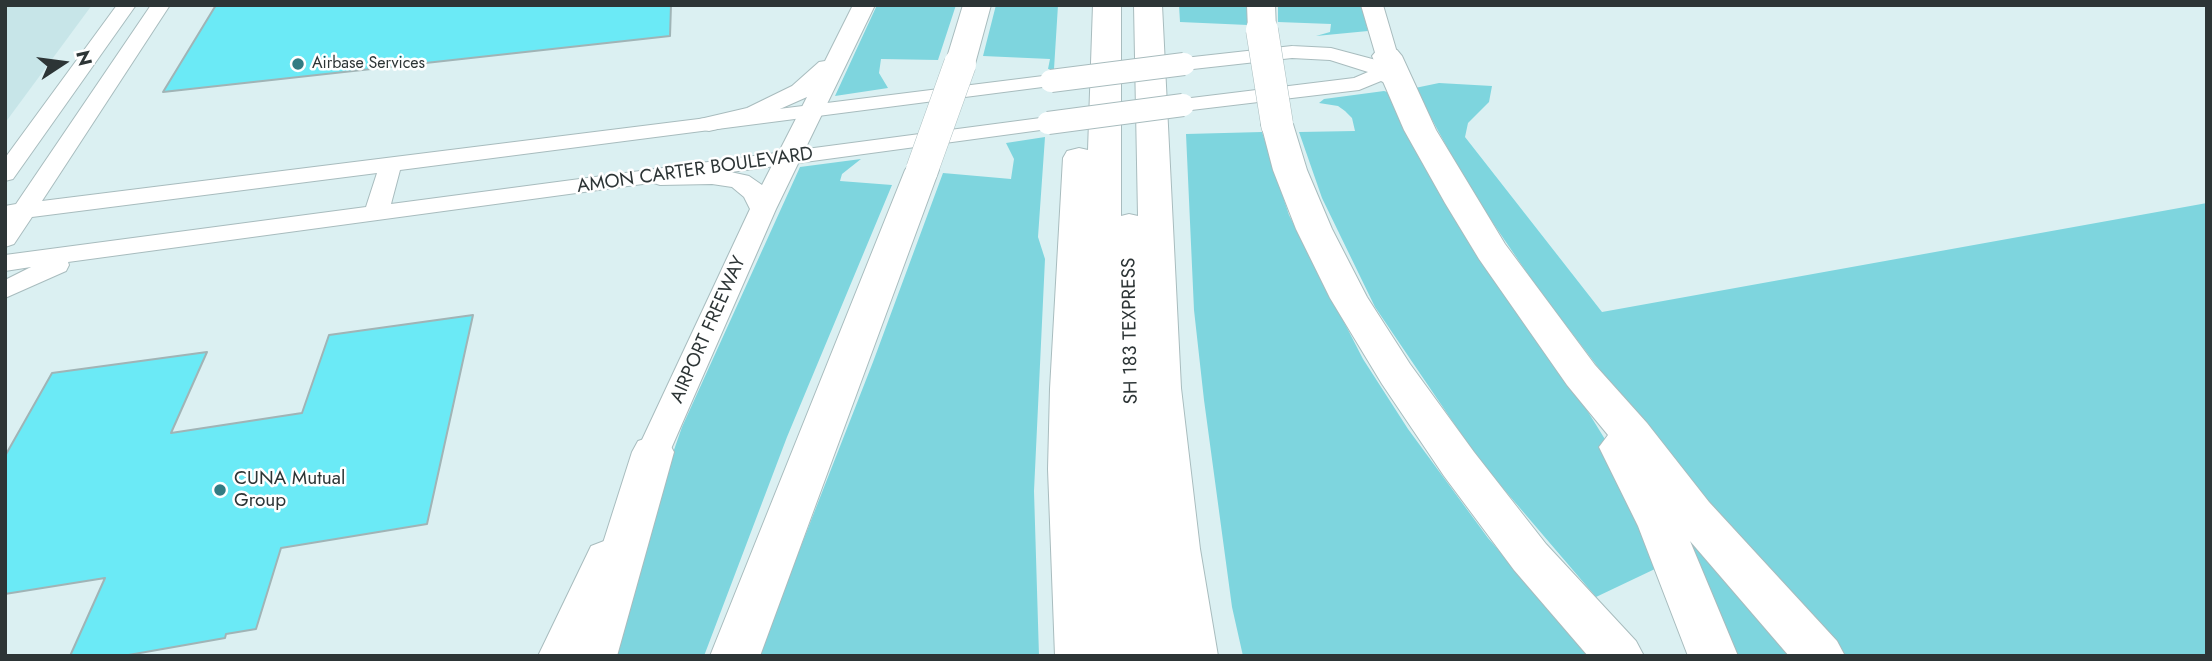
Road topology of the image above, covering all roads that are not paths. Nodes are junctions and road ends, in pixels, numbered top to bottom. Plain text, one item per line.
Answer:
1 (127, 5) edge
2 (161, 5) edge
3 (864, 5) edge
4 (977, 5) edge
5 (1086, 5) edge
6 (1107, 5) edge
7 (1128, 5) edge
8 (1148, 5) edge
9 (1371, 5) edge
10 (1261, 18) edge
11 (838, 57) junction
12 (1389, 70) junction
13 (811, 111) junction
14 (709, 124) junction
15 (788, 158) junction
16 (391, 163) junction
17 (5, 174) edge
18 (660, 177) junction
19 (763, 209) junction
20 (15, 212) edge
21 (376, 214) junction
22 (5, 239) edge
23 (96, 252) junction
24 (5, 263) edge
25 (5, 290) edge
26 (1581, 375) junction
27 (653, 452) junction
28 (557, 656) edge
29 (592, 656) edge
30 (735, 656) edge
31 (1080, 656) edge
32 (1119, 656) edge
33 (1155, 656) edge
34 (1194, 656) edge
35 (1619, 656) edge
36 (1713, 656) edge
37 (1820, 656) edge

1 - 17 street
2 - 20 street
3 - 11 main road, AIRPORT FREEWAY
4 - 30 highway, bridge
5 - 31 highway
6 - 32 highway, SH 183 TEXPRESS
7 - 33 highway, SH 183 TEXPRESS
8 - 34 highway
9 - 12 main road
10 - 35 highway, bridge
11 - 13 main road, AIRPORT FREEWAY
11 - 14 main road
12 - 13 street, bridge
12 - 15 street, AMON CARTER BOULEVARD, bridge
12 - 26 highway
13 - 14 street
13 - 15 main road, AIRPORT FREEWAY
14 - 16 street
15 - 18 street, AMON CARTER BOULEVARD
15 - 19 main road, AIRPORT FREEWAY
16 - 20 street
16 - 21 street
18 - 19 main road
18 - 21 street, AMON CARTER BOULEVARD
19 - 27 main road, AIRPORT FREEWAY
20 - 22 street
21 - 23 street, AMON CARTER BOULEVARD
23 - 24 street, AMON CARTER BOULEVARD
23 - 25 street
26 - 36 highway
26 - 37 highway
27 - 28 main road, AIRPORT FREEWAY
27 - 29 highway

